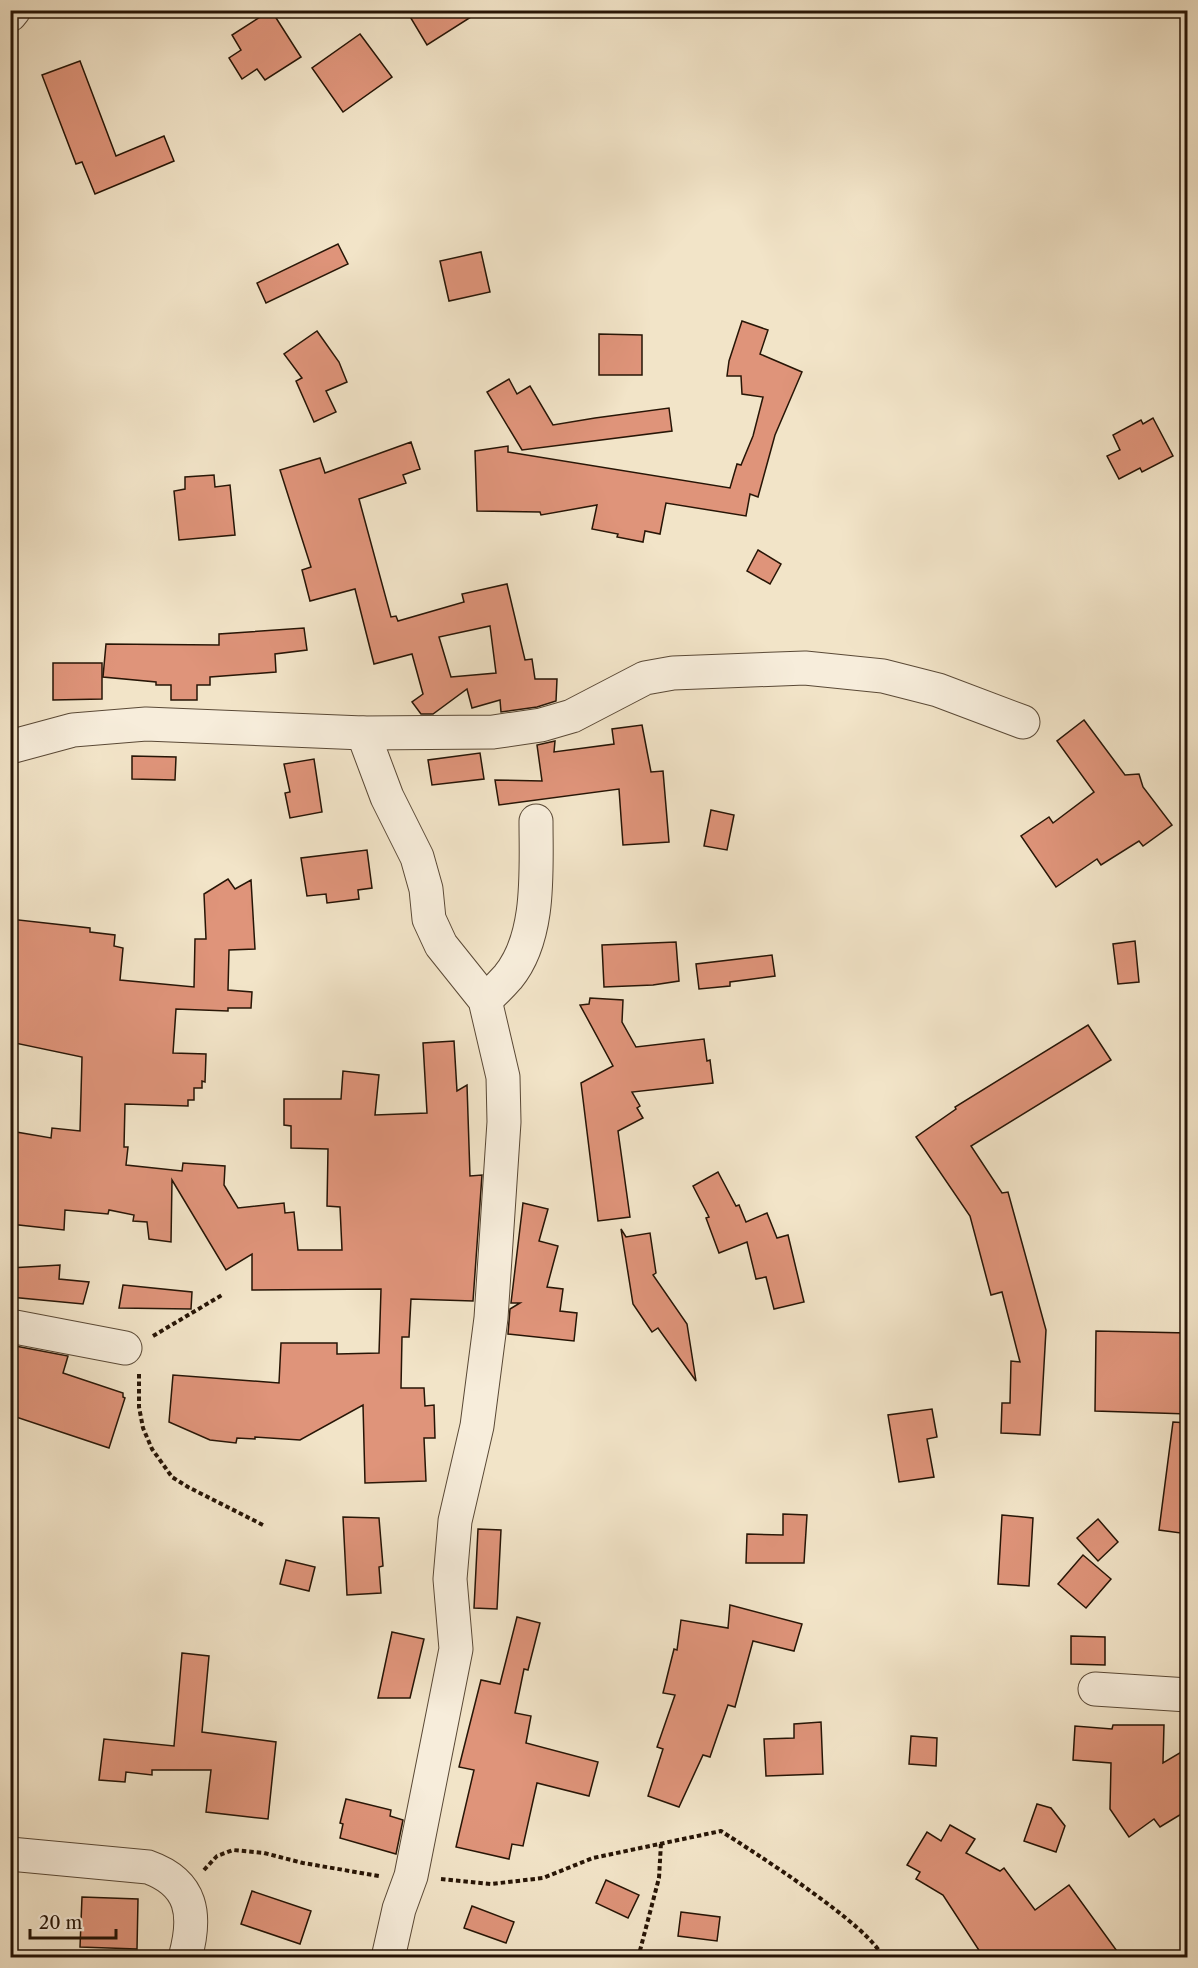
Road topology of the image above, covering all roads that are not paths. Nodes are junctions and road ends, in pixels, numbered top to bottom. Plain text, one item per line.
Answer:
1 (14, 10) edge
2 (10, 15) edge
3 (1023, 722) dead end
4 (363, 733) junction
5 (10, 747) edge
6 (537, 821) dead end
7 (485, 1000) junction
8 (10, 1326) edge
9 (127, 1349) road end
10 (1095, 1689) dead end
11 (1188, 1695) edge
12 (10, 1854) edge
13 (185, 1958) edge
14 (388, 1958) edge

1 - 2 street
3 - 4 street
4 - 5 street
4 - 7 street
6 - 7 street
7 - 14 street
8 - 9 street
10 - 11 street
12 - 13 street

